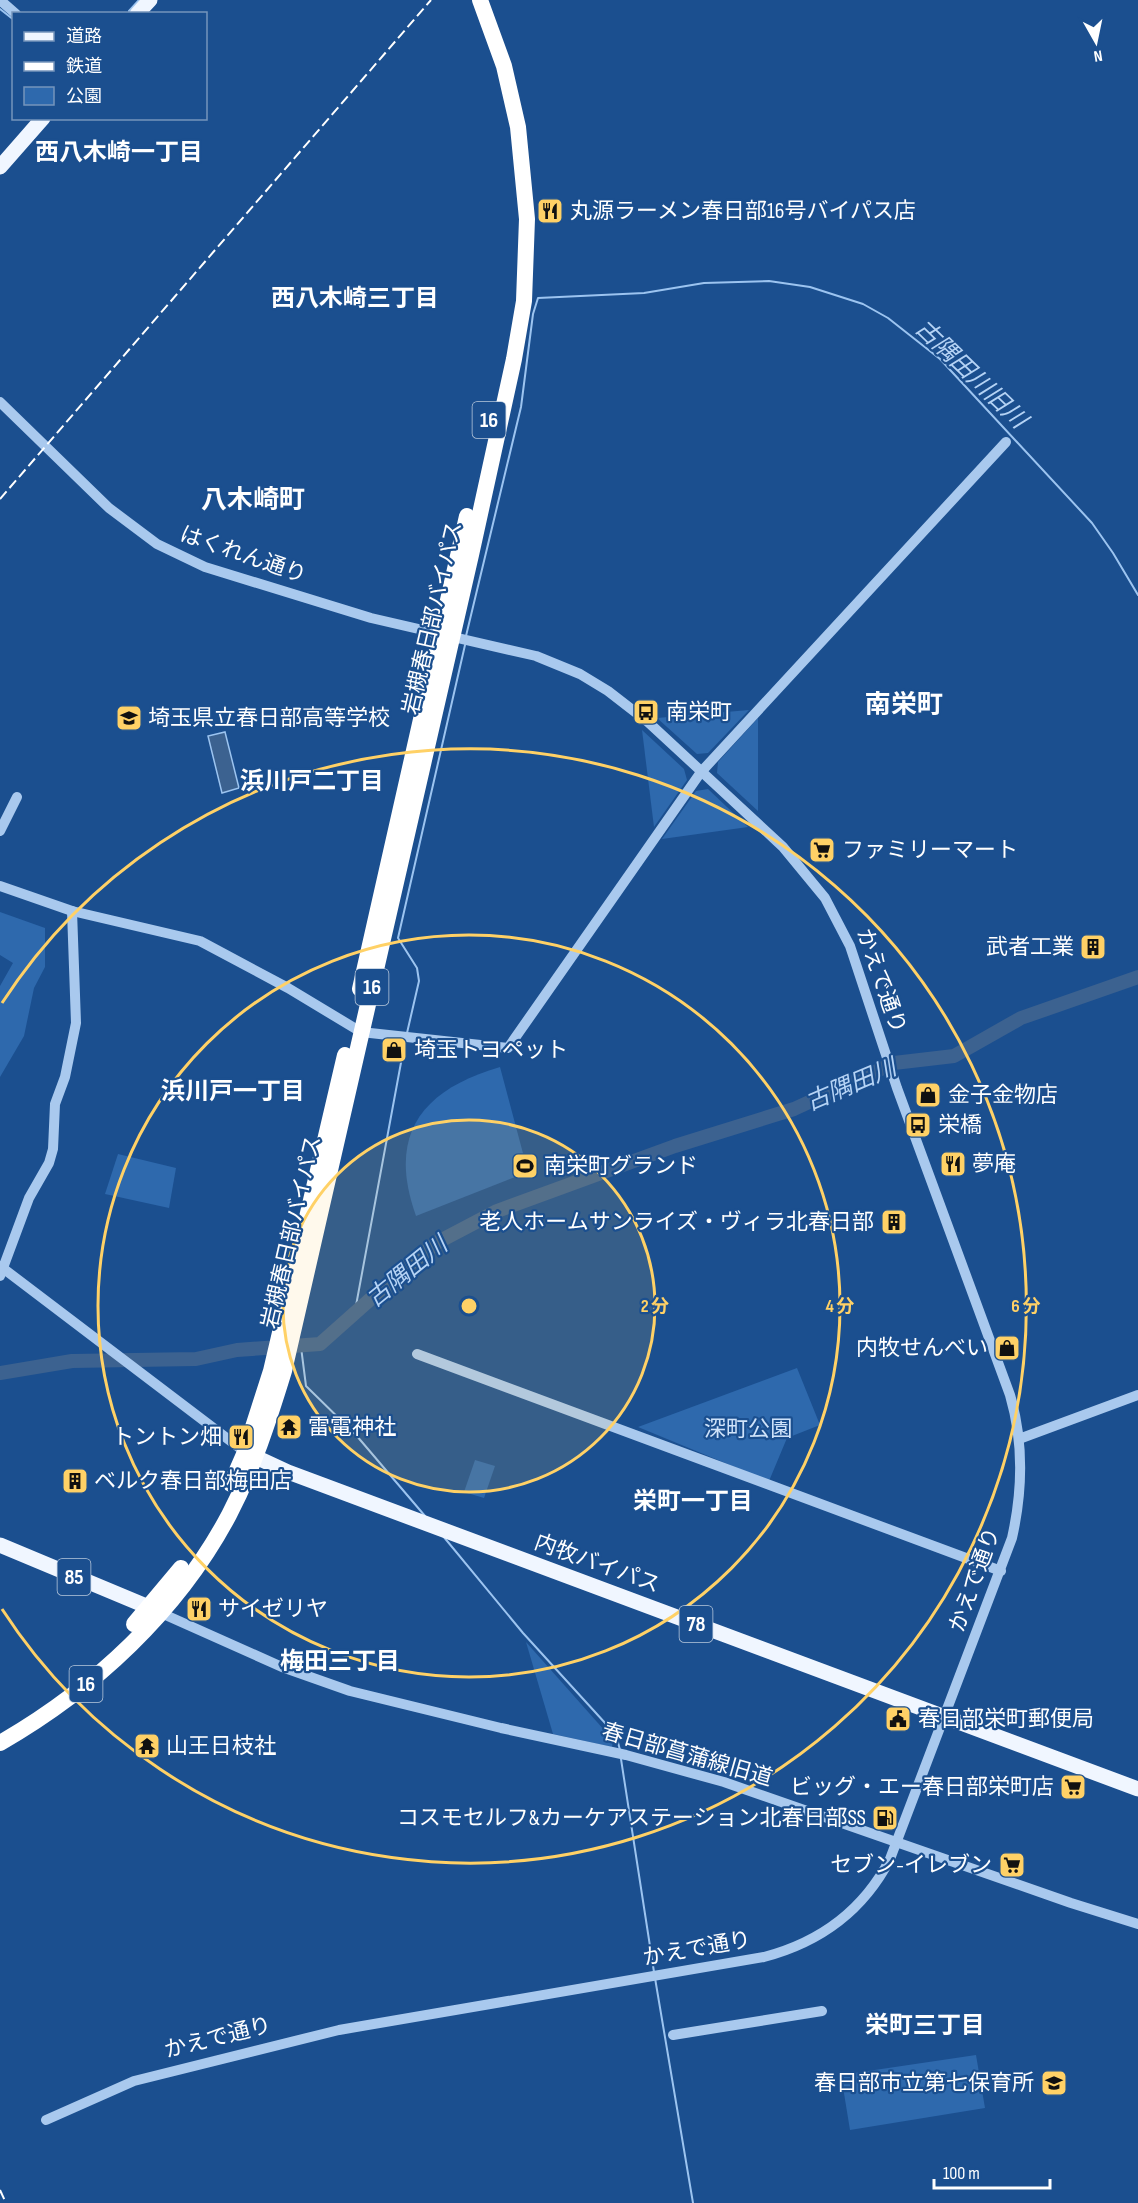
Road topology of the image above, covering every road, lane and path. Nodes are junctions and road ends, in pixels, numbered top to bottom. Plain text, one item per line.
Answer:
1 (0, 0) edge
2 (150, 0) edge
3 (470, 0) edge
4 (480, 0) edge
5 (14, 12) edge
6 (139, 12) edge
7 (510, 116) junction
8 (41, 120) edge
9 (0, 168) edge
10 (0, 402) edge
11 (1006, 442) dead end
12 (445, 635) junction
13 (701, 772) junction
14 (17, 797) dead end
15 (0, 831) edge
16 (0, 886) edge
17 (72, 911) junction
18 (356, 1030) junction
19 (2, 1270) edge
20 (417, 1354) dead end
21 (1138, 1395) edge
22 (1019, 1439) junction
23 (250, 1455) junction
24 (0, 1545) edge
25 (1000, 1571) junction
26 (155, 1610) junction
27 (945, 1717) junction
28 (0, 1731) edge
29 (0, 1743) edge
30 (1138, 1789) edge
31 (897, 1843) junction
32 (1138, 1924) edge
33 (822, 2011) dead end
34 (673, 2035) dead end
35 (46, 2120) dead end

1 - 5 street
2 - 6 main road
3 - 7 highway, 岩槻春日部バイパス / 16
4 - 7 highway, 岩槻春日部バイパス / 16
7 - 12 highway, 岩槻春日部バイパス / 16
8 - 9 main road
10 - 12 street, はくれん通り
11 - 13 street
12 - 13 street, かえで通り
12 - 18 highway, 岩槻春日部バイパス / 16
13 - 18 street
13 - 22 street, かえで通り
14 - 15 street
16 - 17 street
17 - 18 street
17 - 19 street
18 - 23 highway, 岩槻春日部バイパス / 16
19 - 23 street
20 - 25 street
21 - 22 street
22 - 25 street, かえで通り
23 - 26 highway, 岩槻春日部バイパス / 16
23 - 27 main road, 内牧バイパス / 78
24 - 26 main road, 85
25 - 27 street, かえで通り
26 - 28 highway, 岩槻春日部バイパス / 16
26 - 29 highway, 岩槻春日部バイパス / 16
26 - 31 street, 春日部菖蒲線旧道
27 - 30 main road, 内牧バイパス / 78
27 - 31 street, かえで通り
31 - 32 street, 春日部菖蒲線旧道
31 - 35 street, かえで通り
33 - 34 street

